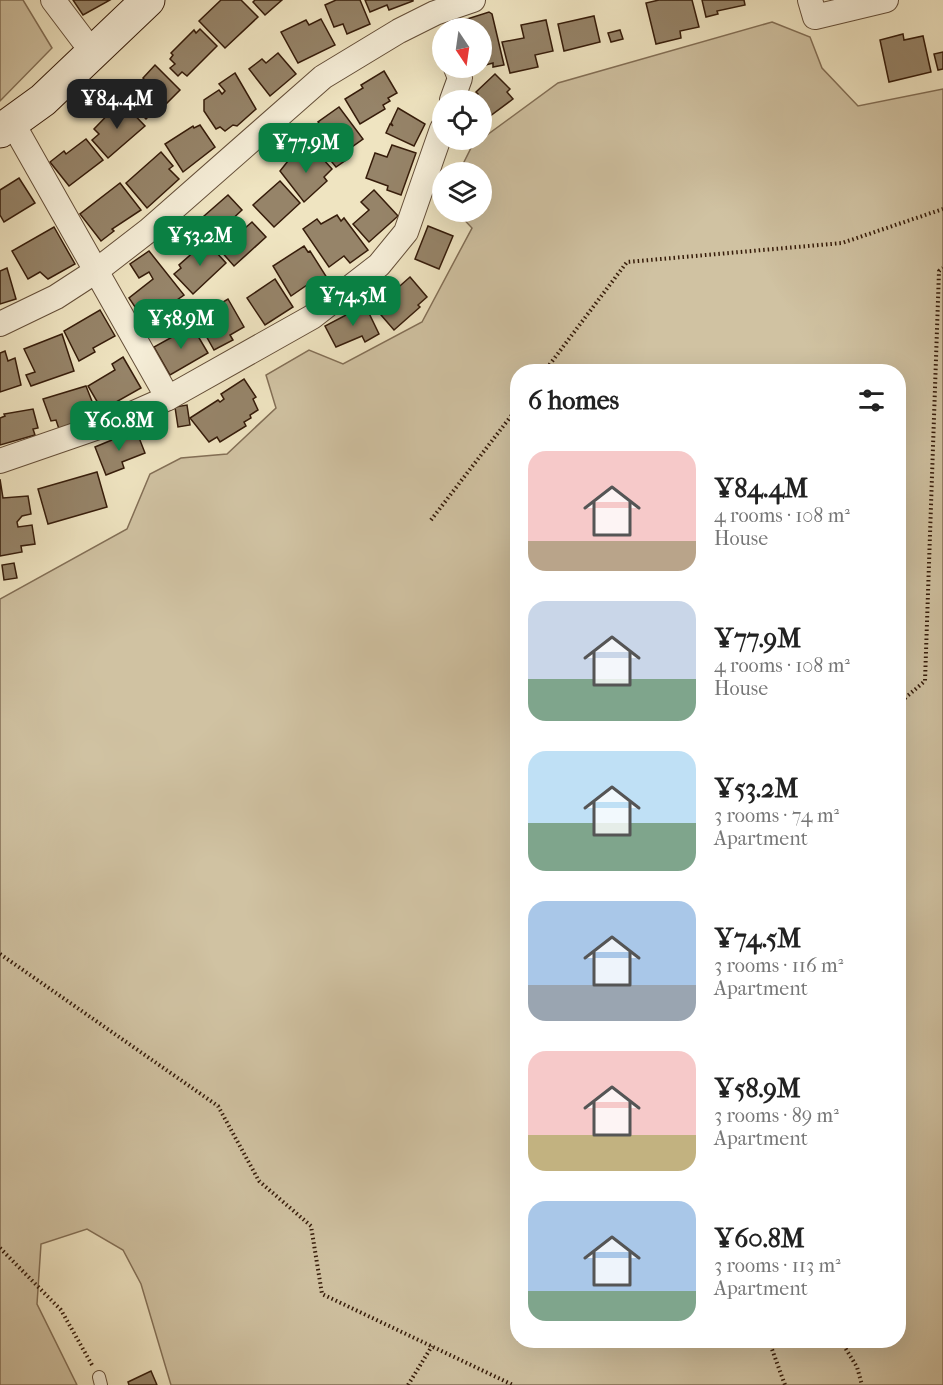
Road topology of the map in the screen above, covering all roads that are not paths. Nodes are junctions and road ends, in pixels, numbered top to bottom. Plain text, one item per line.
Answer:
1 (53, 0) edge
2 (148, 0) edge
3 (473, 0) edge
4 (810, 0) edge
5 (886, 0) edge
6 (436, 14) edge
7 (93, 53) junction
8 (6, 127) edge
9 (435, 150) edge
10 (96, 271) junction
11 (0, 324) edge
12 (168, 398) junction
13 (0, 461) edge

1 - 7 street
2 - 7 street
3 - 6 street
4 - 5 street
6 - 10 street
7 - 8 street
8 - 10 street
9 - 12 street
10 - 11 street
10 - 12 street
12 - 13 street

